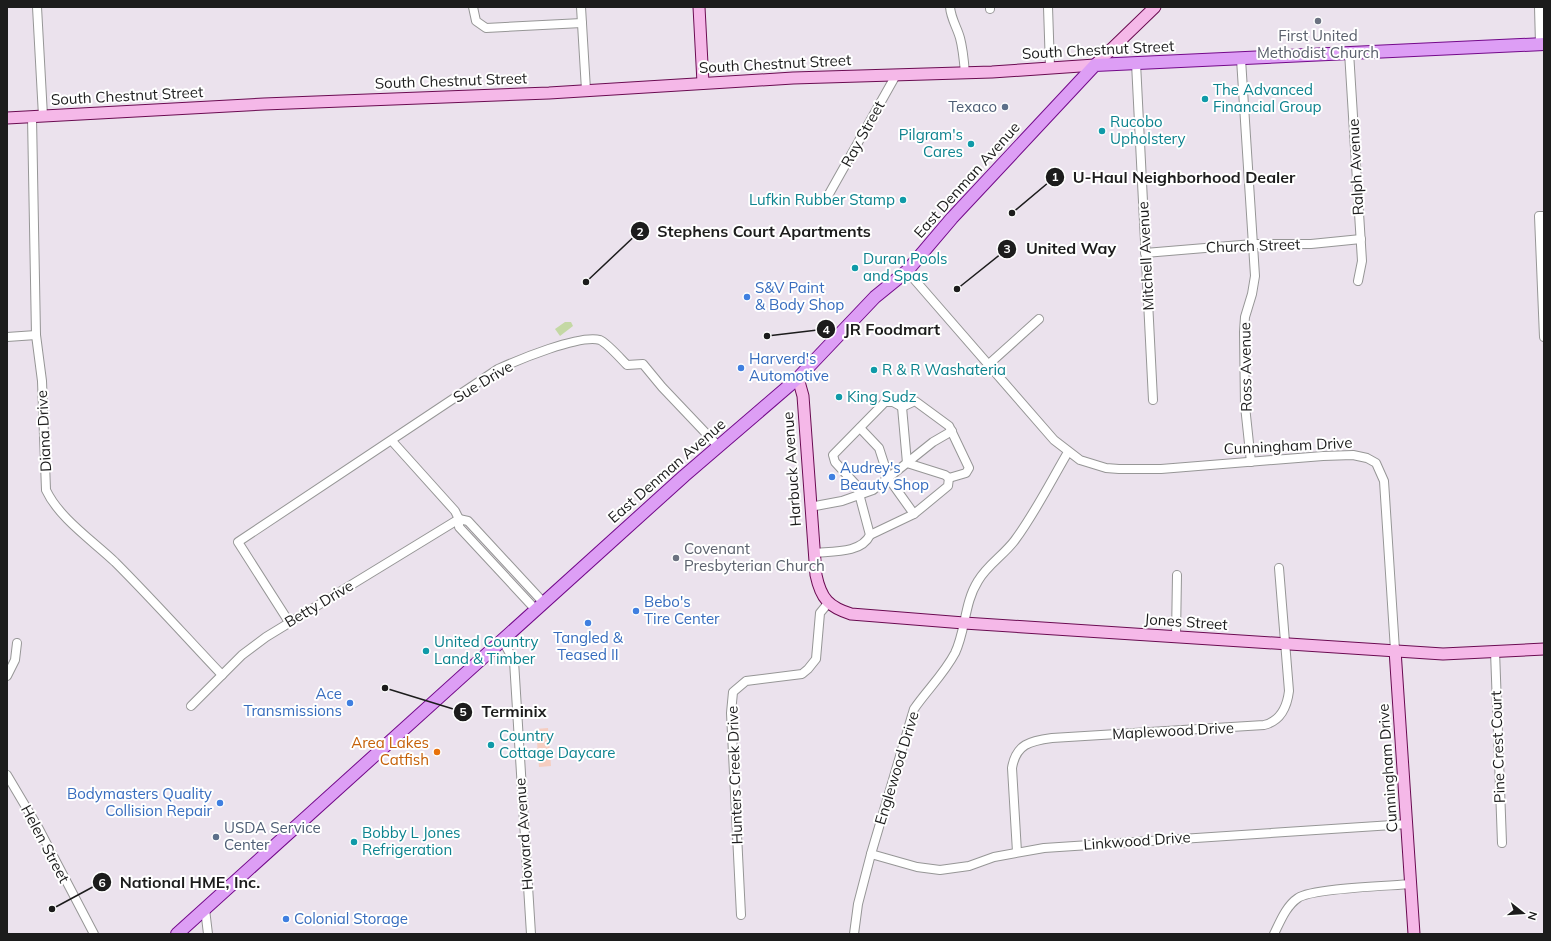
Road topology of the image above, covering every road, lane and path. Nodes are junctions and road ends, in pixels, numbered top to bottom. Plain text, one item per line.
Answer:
1 (37, 7) edge
2 (473, 7) edge
3 (581, 7) edge
4 (699, 7) edge
5 (950, 7) edge
6 (1048, 7) edge
7 (1155, 7) edge
8 (1539, 7) edge
9 (582, 23) junction
10 (1542, 44) edge
11 (1349, 52) junction
12 (1241, 59) junction
13 (1136, 63) junction
14 (1095, 65) junction
15 (1050, 67) junction
16 (965, 73) junction
17 (896, 75) junction
18 (703, 83) junction
19 (586, 90) junction
20 (37, 117) junction
21 (7, 118) edge
22 (829, 194) dead end
23 (1542, 216) edge
24 (1361, 239) junction
25 (1253, 244) junction
26 (1145, 253) junction
27 (907, 271) junction
28 (1358, 281) dead end
29 (1040, 319) dead end
30 (36, 335) junction
31 (7, 337) edge
32 (1544, 337) edge
33 (989, 364) junction
34 (798, 378) junction
35 (1153, 400) dead end
36 (902, 407) junction
37 (860, 428) junction
38 (952, 431) junction
39 (392, 441) junction
40 (719, 447) junction
41 (1068, 452) junction
42 (1251, 462) junction
43 (907, 463) junction
44 (949, 478) junction
45 (889, 479) junction
46 (860, 496) junction
47 (810, 506) junction
48 (914, 514) junction
49 (459, 519) junction
50 (870, 535) junction
51 (813, 553) junction
52 (1279, 568) dead end
53 (1177, 576) dead end
54 (829, 602) junction
55 (540, 606) junction
56 (289, 622) junction
57 (964, 623) junction
58 (1176, 636) junction
59 (503, 641) junction
60 (17, 644) dead end
61 (1285, 644) junction
62 (1544, 649) edge
63 (1395, 650) junction
64 (1495, 652) junction
65 (222, 674) junction
66 (7, 676) edge
67 (191, 706) dead end
68 (7, 775) edge
69 (1408, 824) junction
70 (1502, 843) dead end
71 (1017, 852) junction
72 (871, 854) junction
73 (1410, 884) junction
74 (205, 909) junction
75 (741, 916) dead end
76 (94, 934) edge
77 (177, 934) edge
78 (208, 934) edge
79 (531, 934) edge
80 (854, 934) edge
81 (1274, 934) edge
82 (1414, 934) edge

1 - 20 street, Diana Drive
2 - 9 street
3 - 9 street
4 - 18 street
5 - 16 street
6 - 15 street
7 - 14 street, East Denman Avenue
8 - 10 street
9 - 19 street
10 - 11 main road, South Chestnut Street
11 - 12 main road, South Chestnut Street
11 - 24 street, Ralph Avenue
12 - 13 main road, South Chestnut Street
12 - 25 street, Ross Avenue
13 - 14 main road, South Chestnut Street
13 - 26 street, Mitchell Avenue
14 - 15 street, South Chestnut Street
14 - 27 main road, East Denman Avenue
15 - 16 street, South Chestnut Street
16 - 17 street, South Chestnut Street
17 - 18 street, South Chestnut Street
17 - 22 street, Ray Street
18 - 19 street, South Chestnut Street
19 - 20 street, South Chestnut Street
20 - 21 street, South Chestnut Street
20 - 30 street, Diana Drive
23 - 32 street
24 - 25 street, Church Street
24 - 28 street, Ralph Avenue
25 - 26 street, Church Street
25 - 42 street, Ross Avenue
26 - 35 street, Mitchell Avenue
27 - 33 street, Cunningham Drive
27 - 34 main road, East Denman Avenue
29 - 33 street
30 - 31 street
30 - 65 street, Diana Drive
33 - 41 street, Cunningham Drive
34 - 40 main road, East Denman Avenue
34 - 47 street, Harbuck Avenue
36 - 37 street
36 - 38 street
36 - 43 street
37 - 45 street
37 - 46 street
38 - 43 street
38 - 44 street
39 - 40 street, Sue Drive
39 - 49 street
39 - 56 street, Sue Drive
40 - 55 main road, East Denman Avenue
41 - 42 street, Cunningham Drive
41 - 57 street, Englewood Drive
42 - 63 street, Cunningham Drive
43 - 44 street
43 - 45 street
44 - 48 street
45 - 46 street
45 - 48 street
46 - 47 street
46 - 50 street
47 - 51 street, Harbuck Avenue
48 - 50 street
49 - 55 street
49 - 56 street, Betty Drive
50 - 51 street
51 - 54 street, Harbuck Avenue
52 - 61 street, Maplewood Drive
53 - 58 street
54 - 57 street, Jones Street
54 - 75 street, Hunters Creek Drive
55 - 59 main road, East Denman Avenue
56 - 65 street, Betty Drive
57 - 58 street, Jones Street
57 - 72 street, Englewood Drive
58 - 61 street, Jones Street
59 - 74 main road, East Denman Avenue
59 - 79 street, Howard Avenue
60 - 66 street
61 - 63 street, Jones Street
61 - 71 street, Maplewood Drive
62 - 64 street, Jones Street
63 - 64 street, Jones Street
63 - 69 street, Cunningham Drive
64 - 70 street, Pine Crest Court
65 - 67 street, Betty Drive
68 - 76 street, Helen Street
69 - 71 street, Linkwood Drive
69 - 73 street, Cunningham Drive
71 - 72 street, Linkwood Drive
72 - 80 street, Englewood Drive
73 - 81 street
73 - 82 street, Cunningham Drive
74 - 77 main road, East Denman Avenue
74 - 78 street

